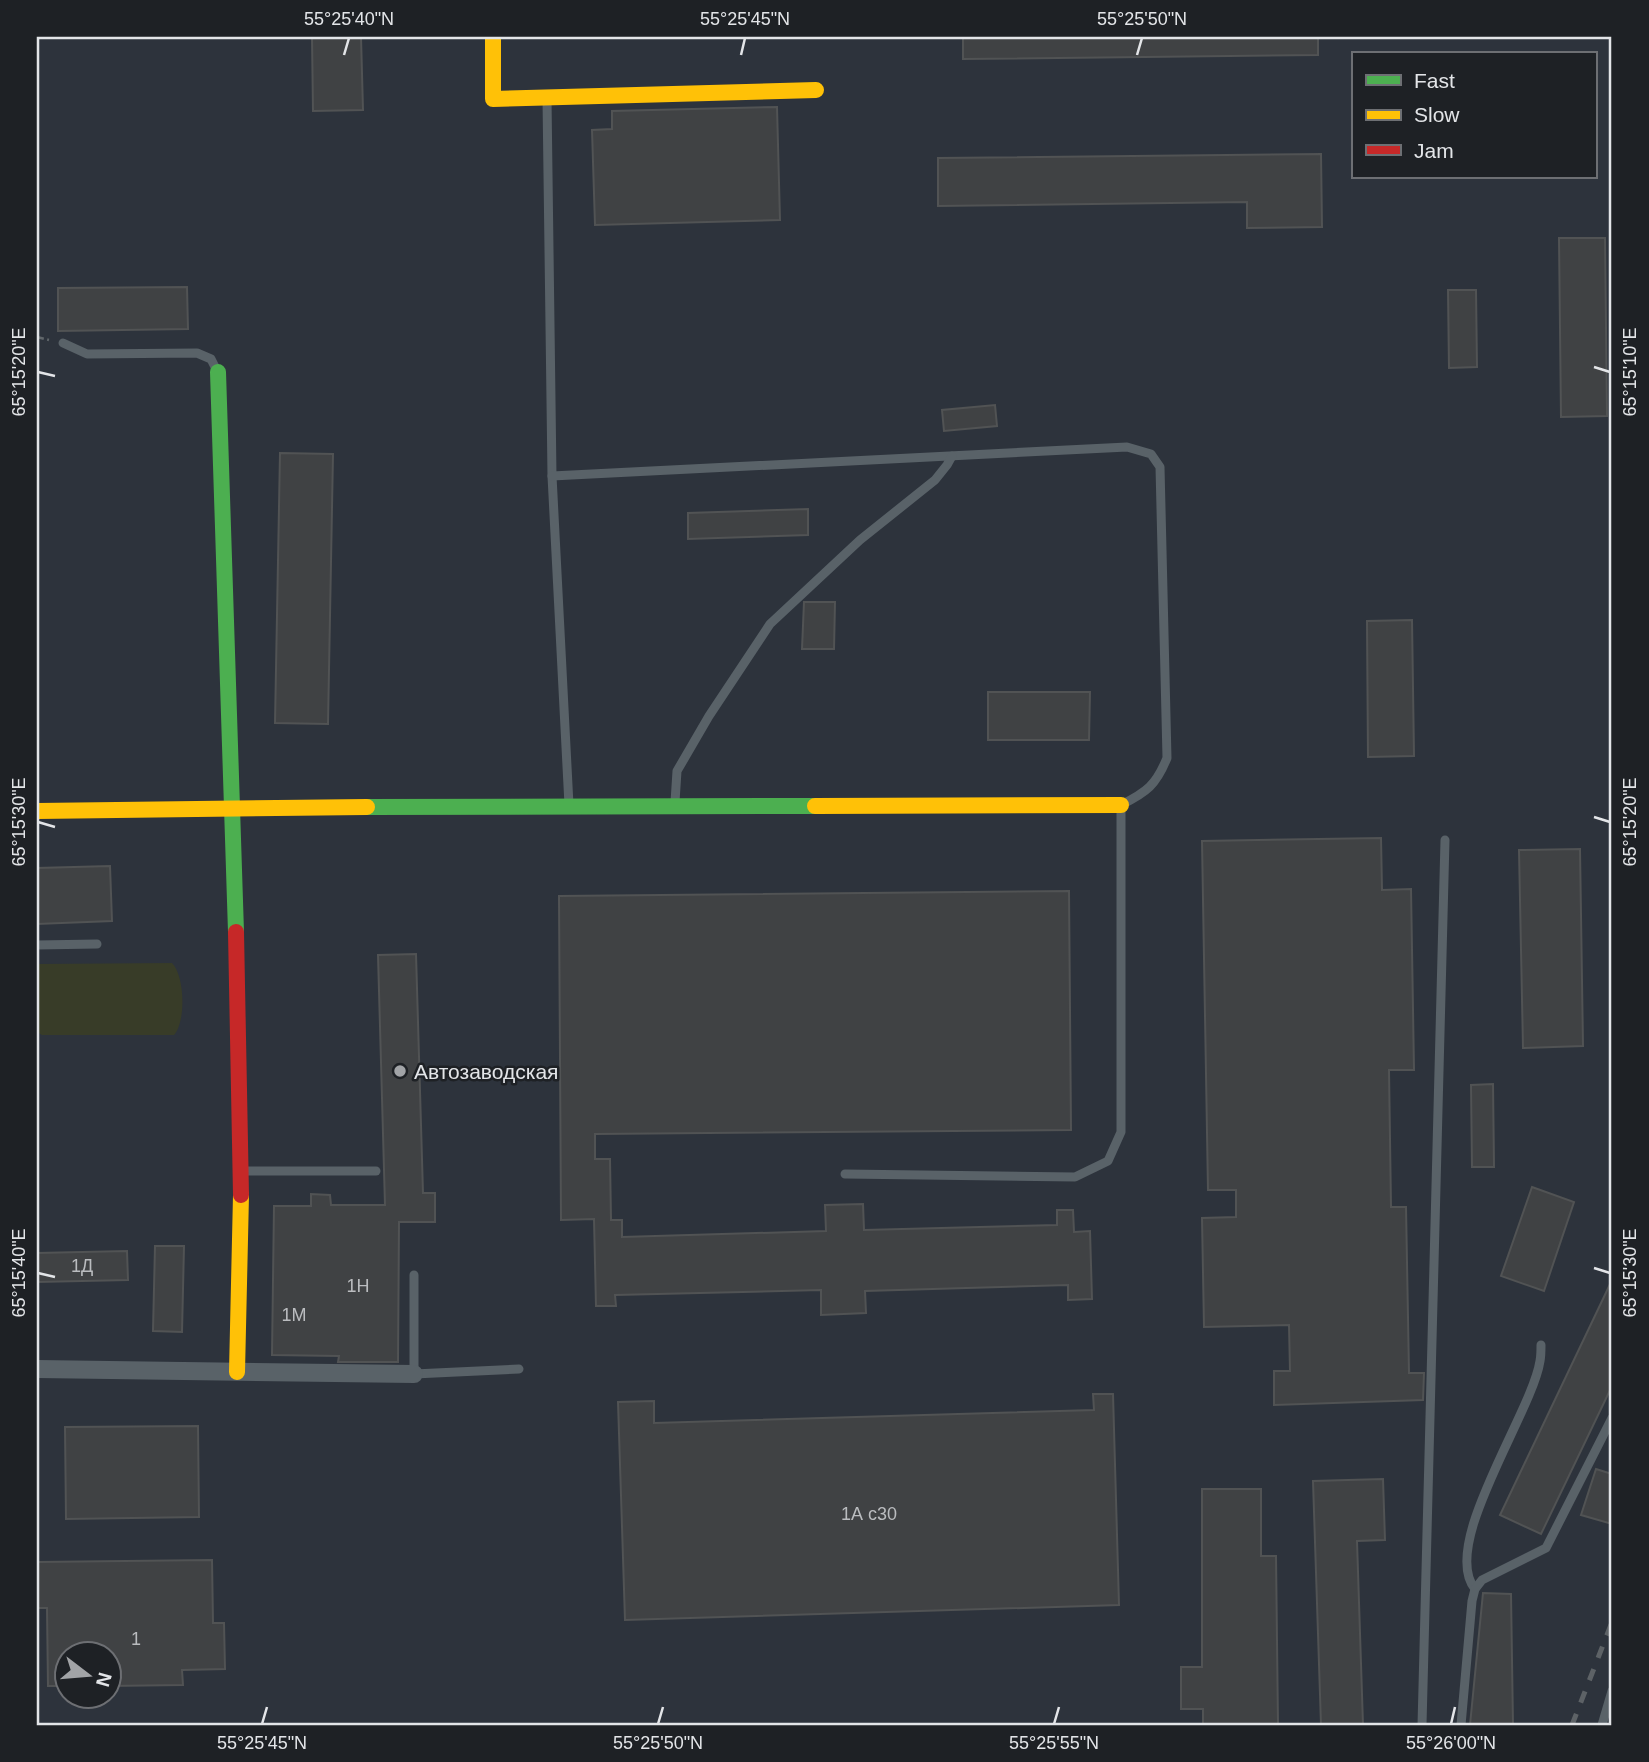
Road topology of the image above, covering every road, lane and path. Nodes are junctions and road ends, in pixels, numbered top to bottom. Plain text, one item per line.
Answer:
1 (494, 37) edge
2 (816, 90) dead end
3 (547, 97) junction
4 (63, 343) dead end
5 (218, 372) joint
6 (952, 456) junction
7 (552, 476) junction
8 (1121, 805) junction
9 (233, 807) junction
10 (569, 807) junction
11 (675, 807) junction
12 (37, 811) edge
13 (1445, 840) dead end
14 (97, 944) dead end
15 (37, 945) edge
16 (242, 1171) junction
17 (376, 1171) dead end
18 (845, 1174) dead end
19 (414, 1275) dead end
20 (1541, 1345) dead end
21 (37, 1369) edge
22 (519, 1369) dead end
23 (237, 1373) junction
24 (414, 1374) junction
25 (1612, 1418) edge
26 (1475, 1589) junction
27 (1612, 1691) edge
28 (1422, 1725) edge
29 (1461, 1725) edge
30 (1602, 1725) edge

1 - 3 street
2 - 3 street
3 - 7 lane
4 - 5 lane
5 - 9 street
6 - 7 lane
6 - 8 lane
6 - 11 lane
7 - 10 lane
8 - 11 street
8 - 18 lane
9 - 10 street
9 - 12 street
9 - 16 street
10 - 11 street
13 - 28 lane
14 - 15 lane
16 - 17 lane
16 - 23 street
19 - 24 lane
20 - 26 lane
21 - 23 street
22 - 24 lane
23 - 24 street
25 - 26 lane
26 - 29 lane
27 - 30 lane

